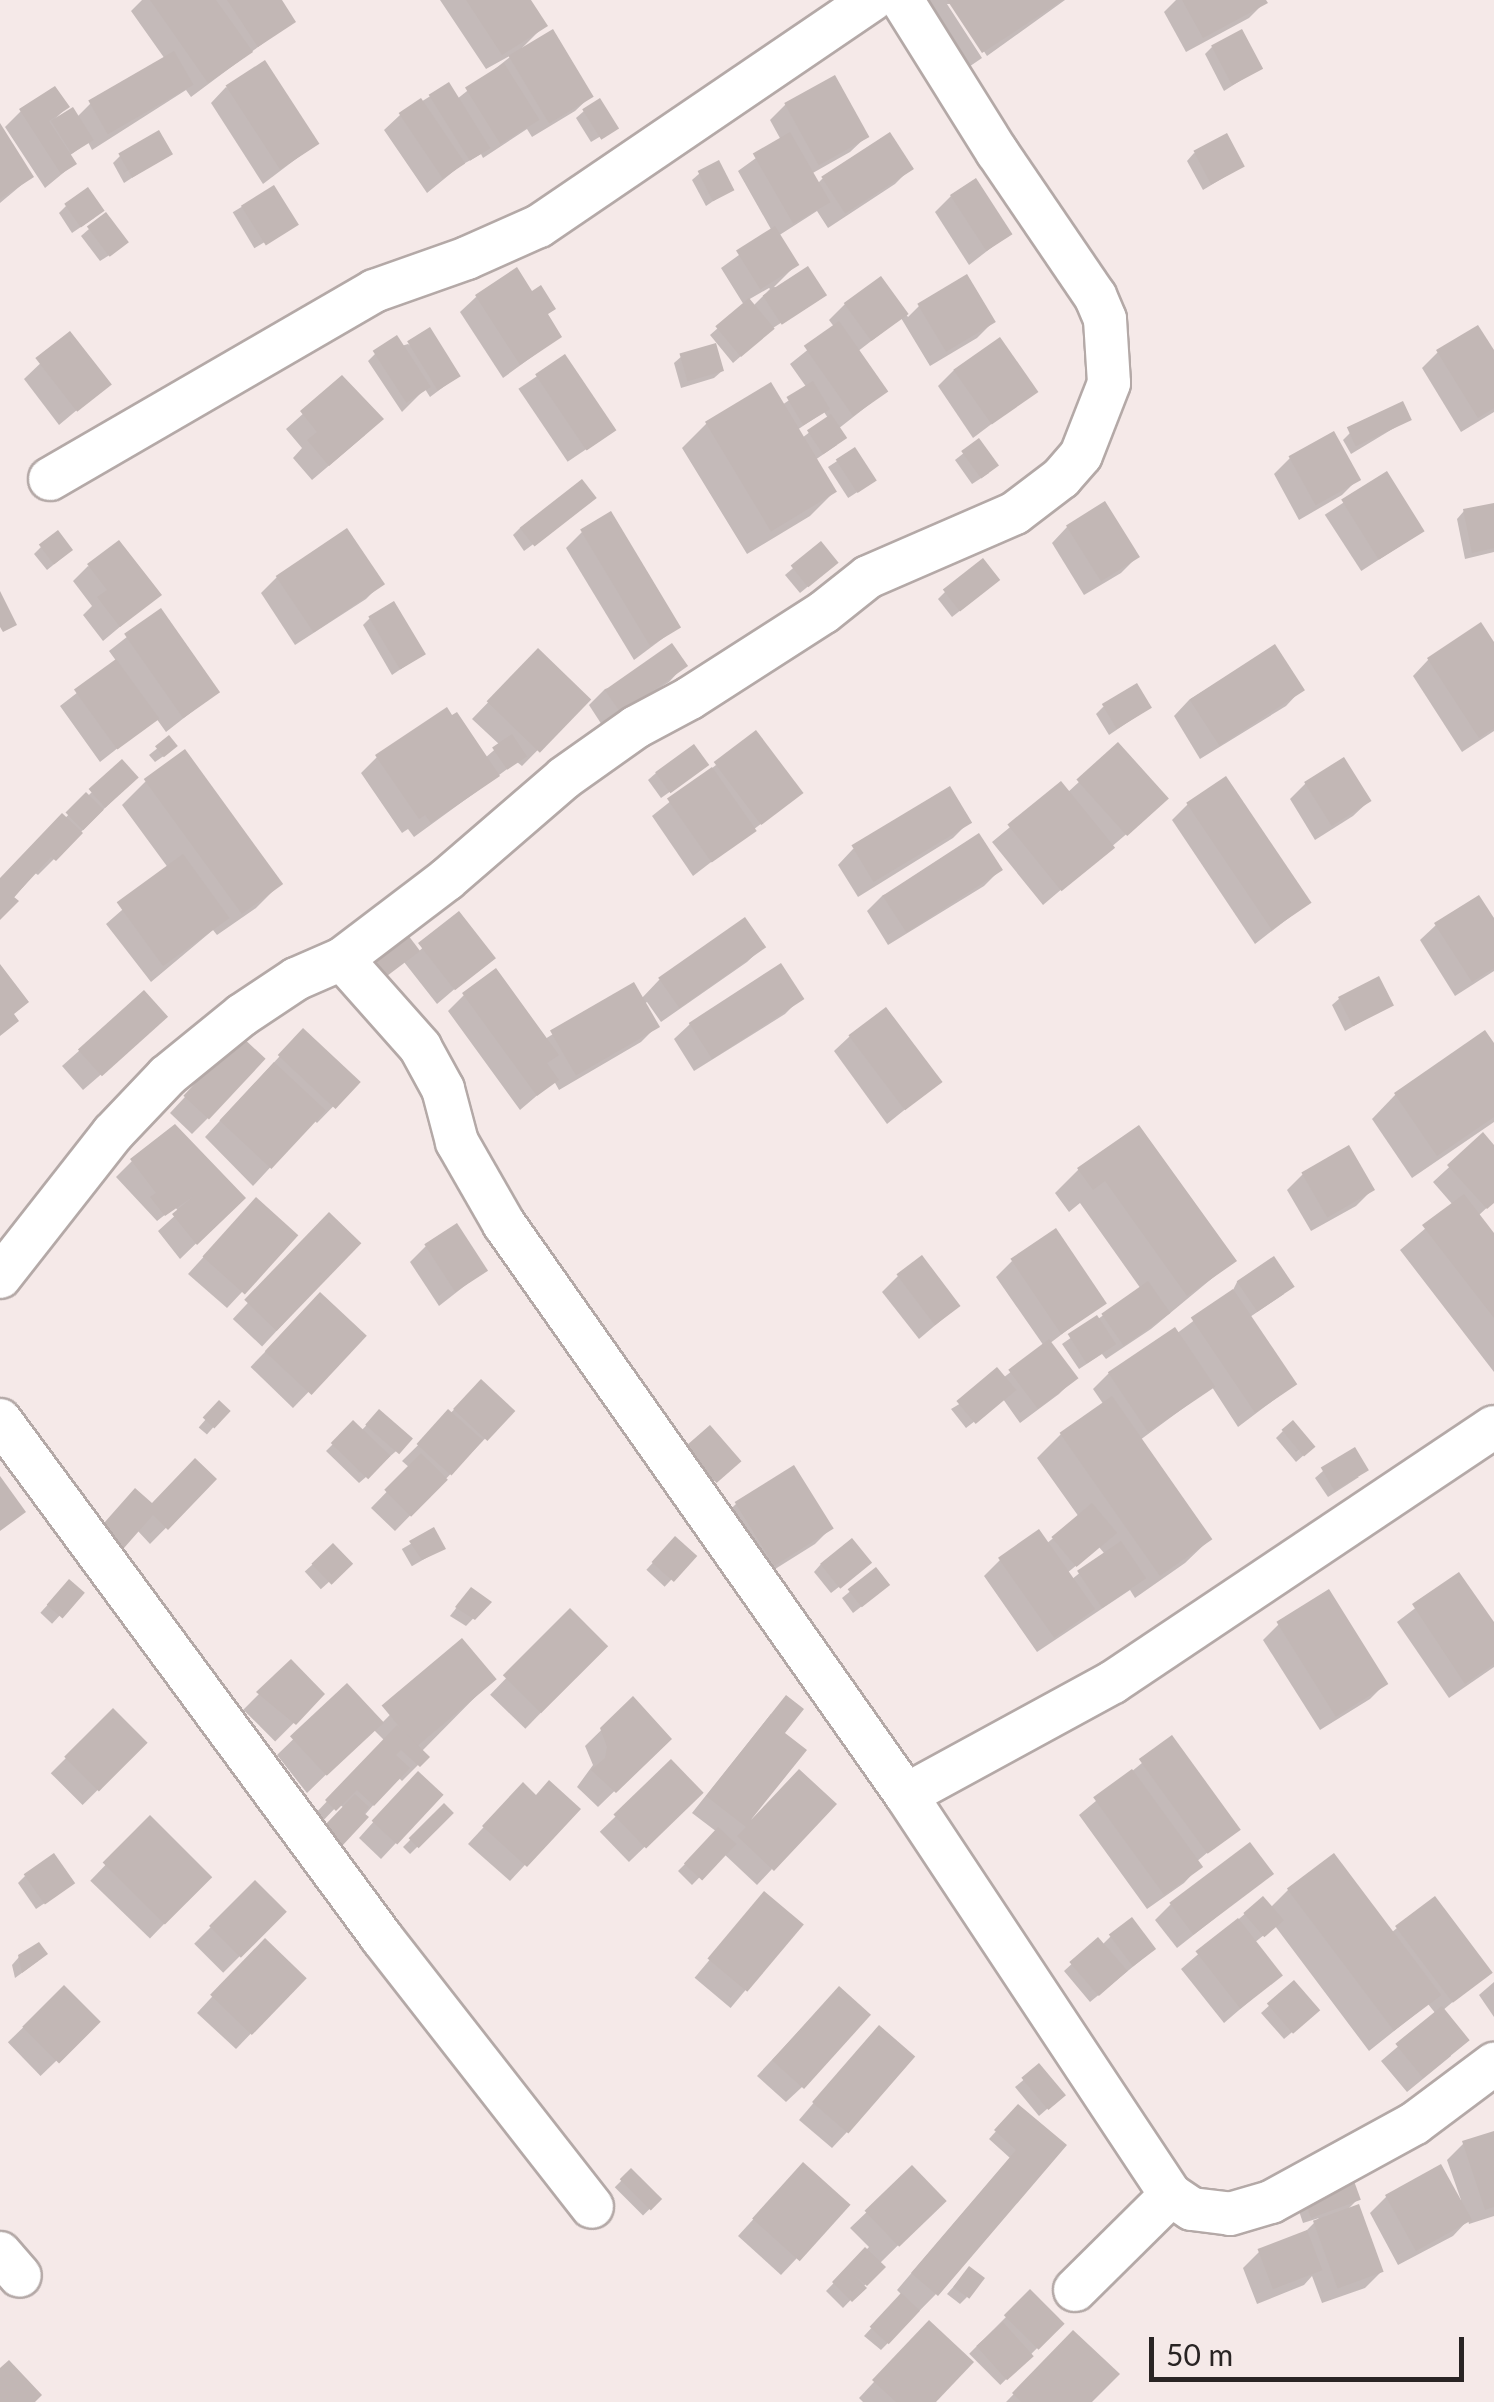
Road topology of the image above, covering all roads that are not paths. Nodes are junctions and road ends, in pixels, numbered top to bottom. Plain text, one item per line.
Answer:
1 (872, 0) edge
2 (902, 0) edge
3 (50, 479) dead end
4 (342, 959) junction
5 (0, 1276) edge
6 (0, 1420) edge
7 (1494, 1427) edge
8 (906, 1796) junction
9 (1494, 2064) edge
10 (1171, 2195) junction
11 (592, 2207) dead end
12 (1075, 2290) dead end

1 - 3 street
2 - 4 street
4 - 5 street
4 - 8 street
6 - 11 street
7 - 8 street
8 - 10 street
9 - 10 street
10 - 12 street

